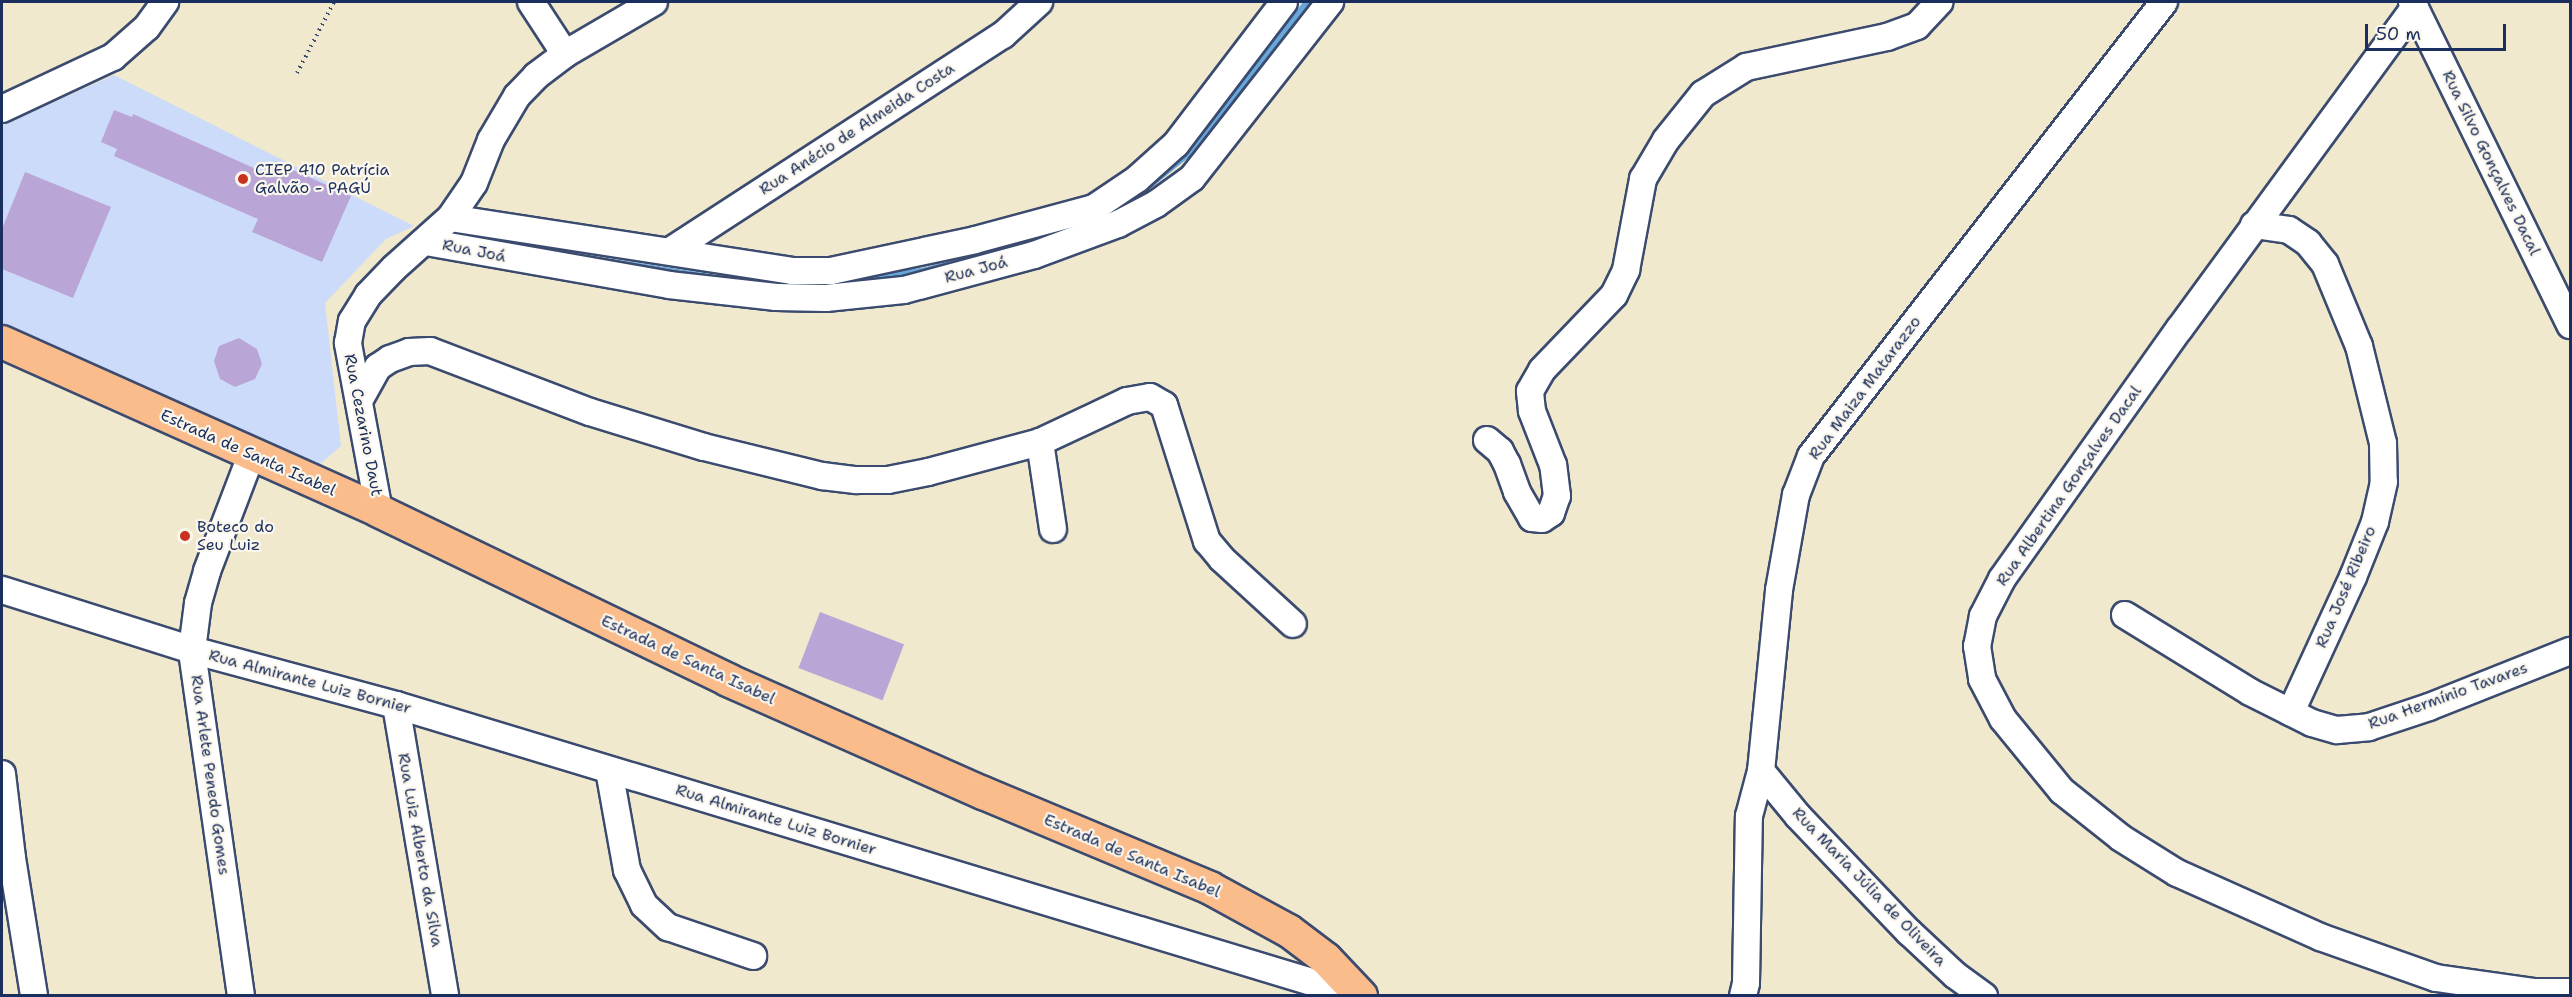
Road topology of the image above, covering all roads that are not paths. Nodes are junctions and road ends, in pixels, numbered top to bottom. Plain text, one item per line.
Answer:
1 (165, 2) edge
2 (531, 2) edge
3 (654, 2) edge
4 (1039, 2) edge
5 (1284, 2) edge
6 (1330, 2) edge
7 (1939, 2) edge
8 (2163, 2) edge
9 (2413, 4) edge
10 (565, 54) junction
11 (2, 109) edge
12 (450, 218) junction
13 (2254, 225) junction
14 (426, 242) junction
15 (525, 246) junction
16 (670, 251) junction
17 (2570, 323) edge
18 (2, 342) edge
19 (359, 401) junction
20 (1488, 440) dead end
21 (1040, 442) junction
22 (251, 456) junction
23 (379, 511) junction
24 (1053, 529) dead end
25 (2, 590) edge
26 (2126, 615) dead end
27 (1293, 624) dead end
28 (192, 650) junction
29 (2571, 651) edge
30 (396, 705) junction
31 (2291, 712) junction
32 (609, 770) junction
33 (1761, 771) junction
34 (2, 774) edge
35 (753, 956) dead end
36 (2571, 992) edge
37 (34, 996) edge
38 (242, 996) edge
39 (445, 996) edge
40 (1360, 996) edge
41 (1743, 996) edge
42 (1984, 996) edge

1 - 11 street
2 - 10 street
3 - 10 street, Rua Cezarino Daut
4 - 16 street, Rua Anécio de Almeida Costa
5 - 16 street, Rua Joá
6 - 15 street, Rua Joá
7 - 20 street
8 - 33 street, Rua Maiza Matarazzo
9 - 13 street, Rua Albertina Gonçalves Dacal
9 - 17 street, Rua Silvo Gonçalves Dacal
10 - 12 street, Rua Cezarino Daut
12 - 14 street, Rua Cezarino Daut
12 - 15 street, Rua Joá
13 - 31 street, Rua José Ribeiro
13 - 36 street, Rua Albertina Gonçalves Dacal
14 - 15 street, Rua Joá
14 - 19 street, Rua Cezarino Daut
15 - 16 street, Rua Joá
18 - 22 main road, Estrada de Santa Isabel
19 - 21 street
19 - 23 street, Rua Cezarino Daut
21 - 24 street
21 - 27 street
22 - 23 main road, Estrada de Santa Isabel
22 - 28 street, Rua Arlete Penedo Gomes
23 - 40 main road, Estrada de Santa Isabel
25 - 28 street, Rua Almirante Luiz Bornier
26 - 31 street, Rua Hermínio Tavares
28 - 30 street, Rua Almirante Luiz Bornier
28 - 38 street, Rua Arlete Penedo Gomes
29 - 31 street, Rua Hermínio Tavares
30 - 32 street, Rua Almirante Luiz Bornier
30 - 39 street, Rua Luiz Alberto da Silva
32 - 35 street
32 - 40 street, Rua Almirante Luiz Bornier
33 - 41 street, Rua Maiza Matarazzo
33 - 42 street, Rua Maria Júlia de Oliveira
34 - 37 street

